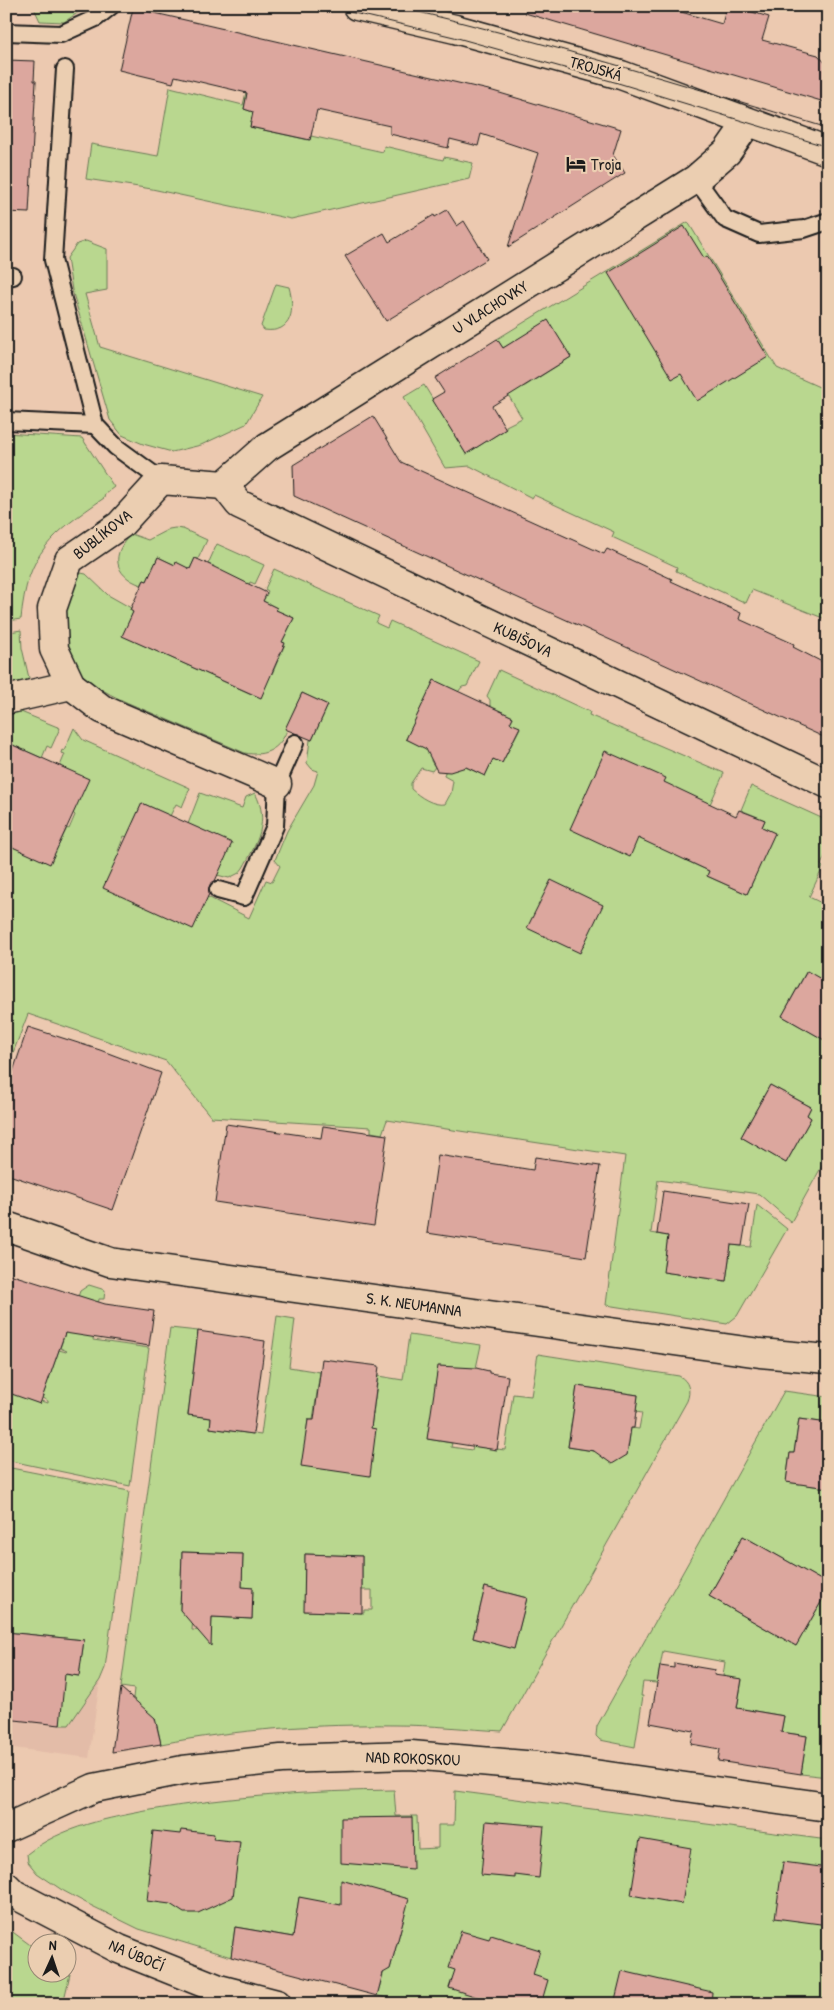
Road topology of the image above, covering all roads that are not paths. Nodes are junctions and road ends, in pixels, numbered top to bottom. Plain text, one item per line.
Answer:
1 (111, 6) edge
2 (357, 6) edge
3 (6, 32) edge
4 (65, 69) dead end
5 (748, 122) junction
6 (828, 151) edge
7 (696, 179) junction
8 (828, 221) edge
9 (6, 420) edge
10 (94, 425) junction
11 (161, 480) junction
12 (224, 485) junction
13 (71, 685) junction
14 (6, 700) edge
15 (296, 743) dead end
16 (277, 784) junction
17 (828, 784) edge
18 (218, 890) dead end
19 (6, 1226) edge
20 (828, 1359) edge
21 (828, 1807) edge
22 (6, 1828) edge
23 (6, 1886) edge
24 (277, 2004) edge

1 - 3 lane
2 - 5 street, TROJSKÁ
4 - 10 lane
5 - 6 street, TROJSKÁ
5 - 7 street, U VLACHOVKY
7 - 8 lane
7 - 12 street, U VLACHOVKY
9 - 10 lane
10 - 11 lane
11 - 12 street
11 - 13 street, BUBLÍKOVA
12 - 17 street, KUBIŠOVA
13 - 14 street
13 - 16 street, BUBLÍKOVA
15 - 16 lane
16 - 18 lane
19 - 20 street, S. K. NEUMANNA
21 - 22 street, NAD ROKOSKOU
23 - 24 street, NA ÚBOČÍ

